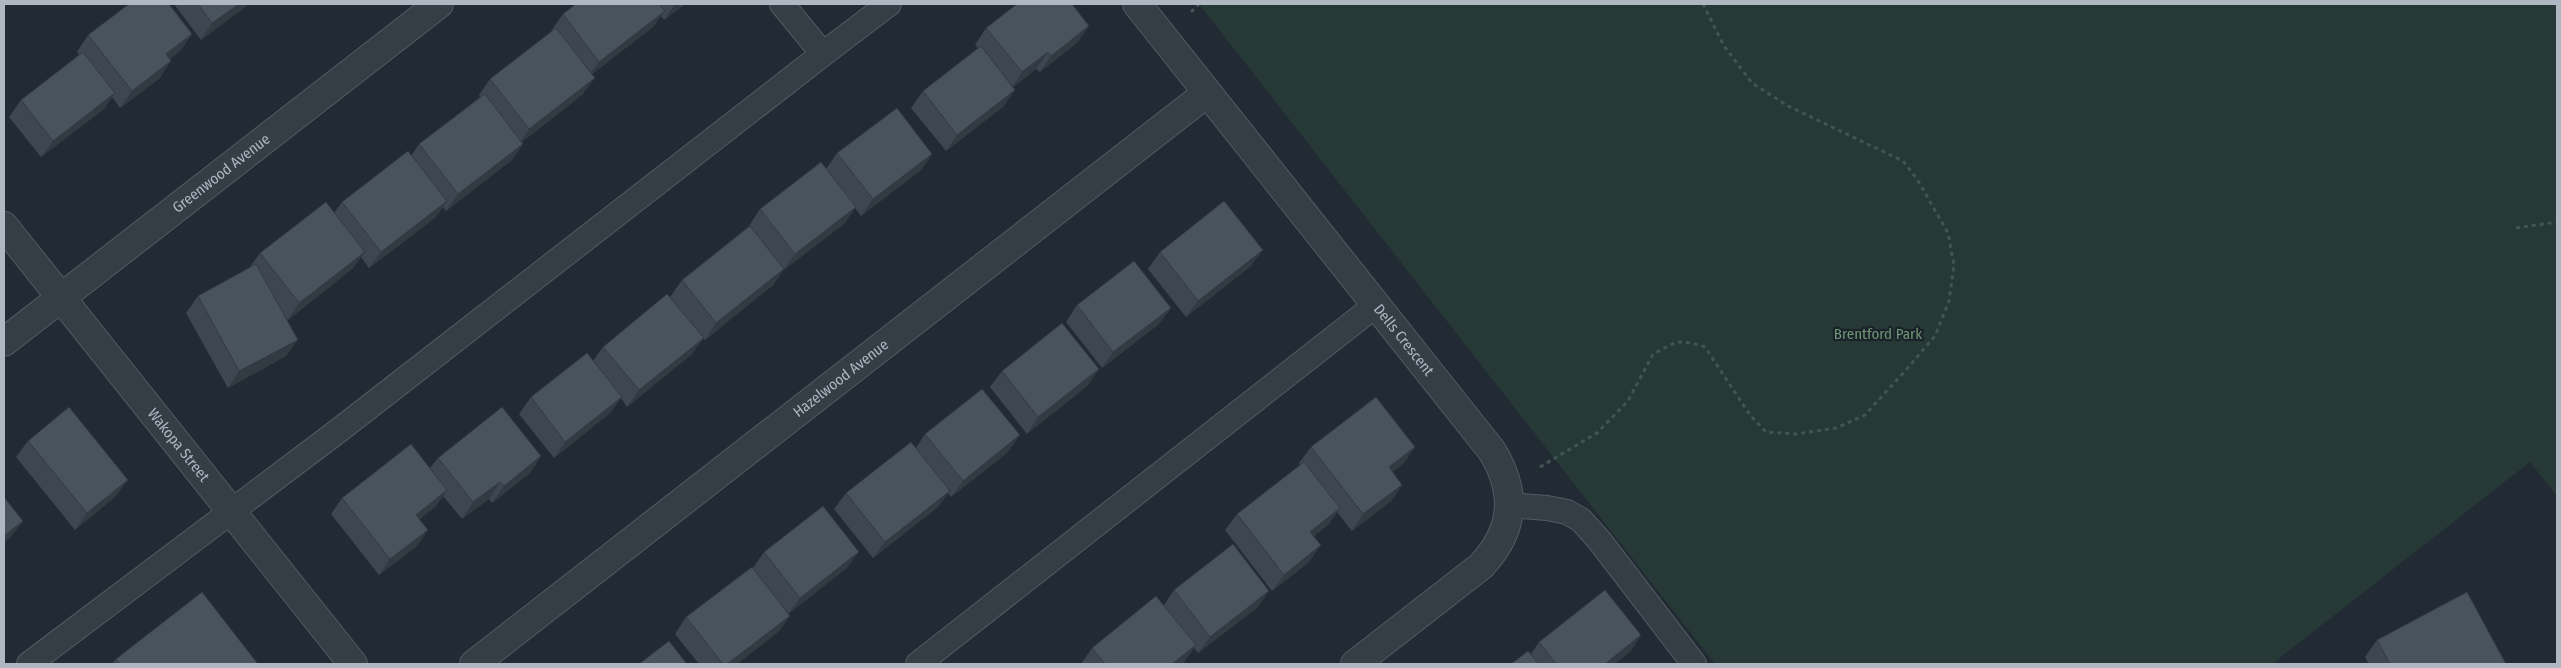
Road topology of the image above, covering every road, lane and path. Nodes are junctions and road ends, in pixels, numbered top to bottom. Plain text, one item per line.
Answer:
1 (439, 4) edge
2 (782, 4) edge
3 (889, 4) edge
4 (1137, 4) edge
5 (1703, 4) edge
6 (823, 54) junction
7 (1208, 93) junction
8 (2557, 222) edge
9 (4, 226) edge
10 (2516, 228) dead end
11 (61, 297) junction
12 (1376, 305) junction
13 (4, 342) edge
14 (1508, 494) junction
15 (231, 511) junction
16 (29, 664) edge
17 (353, 664) edge
18 (474, 664) edge
19 (918, 664) edge
20 (1354, 664) edge
21 (1694, 664) edge

1 - 11 street, Greenwood Avenue
2 - 6 lane
3 - 6 lane
4 - 7 street, Dells Crescent
5 - 14 path
6 - 15 lane
7 - 12 street, Dells Crescent
7 - 18 street, Hazelwood Avenue
8 - 10 path
9 - 11 street, Wakopa Street
11 - 13 street, Greenwood Avenue
11 - 15 street, Wakopa Street
12 - 14 street, Dells Crescent
12 - 19 lane
14 - 20 street
14 - 21 lane
15 - 16 lane
15 - 17 street, Wakopa Street

